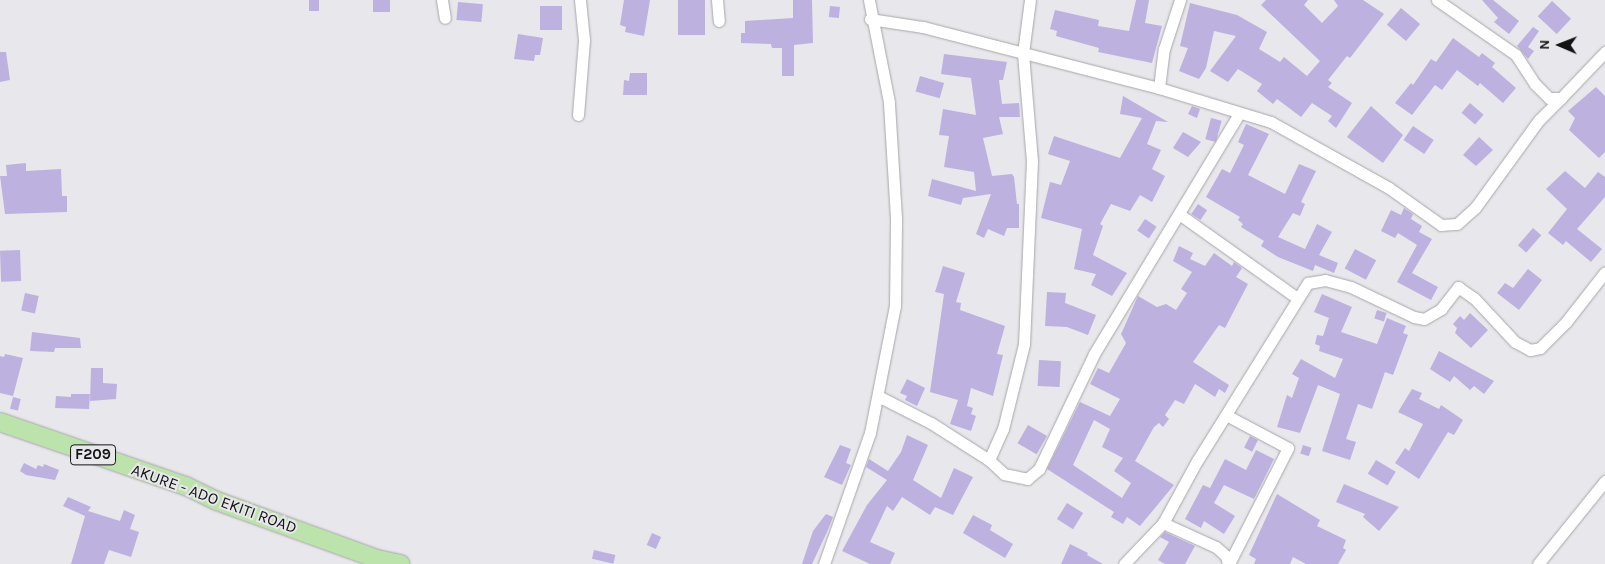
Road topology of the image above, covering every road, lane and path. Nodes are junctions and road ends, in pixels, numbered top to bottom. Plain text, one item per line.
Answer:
1 (442, 0) edge
2 (580, 0) edge
3 (717, 0) edge
4 (869, 0) edge
5 (1030, 0) edge
6 (1180, 0) edge
7 (1437, 0) edge
8 (445, 18) dead end
9 (870, 19) junction
10 (719, 21) dead end
11 (1605, 52) edge
12 (1023, 54) junction
13 (1158, 88) junction
14 (1561, 98) junction
15 (1239, 114) junction
16 (578, 115) dead end
17 (1179, 214) junction
18 (1605, 272) edge
19 (1297, 298) junction
20 (878, 396) junction
21 (1226, 415) junction
22 (0, 422) edge
23 (989, 460) junction
24 (1605, 481) edge
25 (1163, 523) junction
26 (400, 564) edge
27 (824, 564) edge
28 (1124, 564) edge
29 (1229, 564) edge
30 (1538, 564) edge

1 - 8 street
2 - 16 street
3 - 10 street
4 - 9 street
5 - 12 street
6 - 13 street
7 - 14 street
9 - 12 street
9 - 20 street
11 - 14 street
12 - 13 street
12 - 23 street
13 - 15 street
14 - 15 street
15 - 17 street
17 - 19 street
17 - 23 street
18 - 19 street
19 - 21 street
20 - 23 street
20 - 27 street
21 - 25 street
21 - 29 street
22 - 26 main road, AKURE - ADO EKITI ROAD / F209
24 - 30 street
25 - 28 street
25 - 29 street

